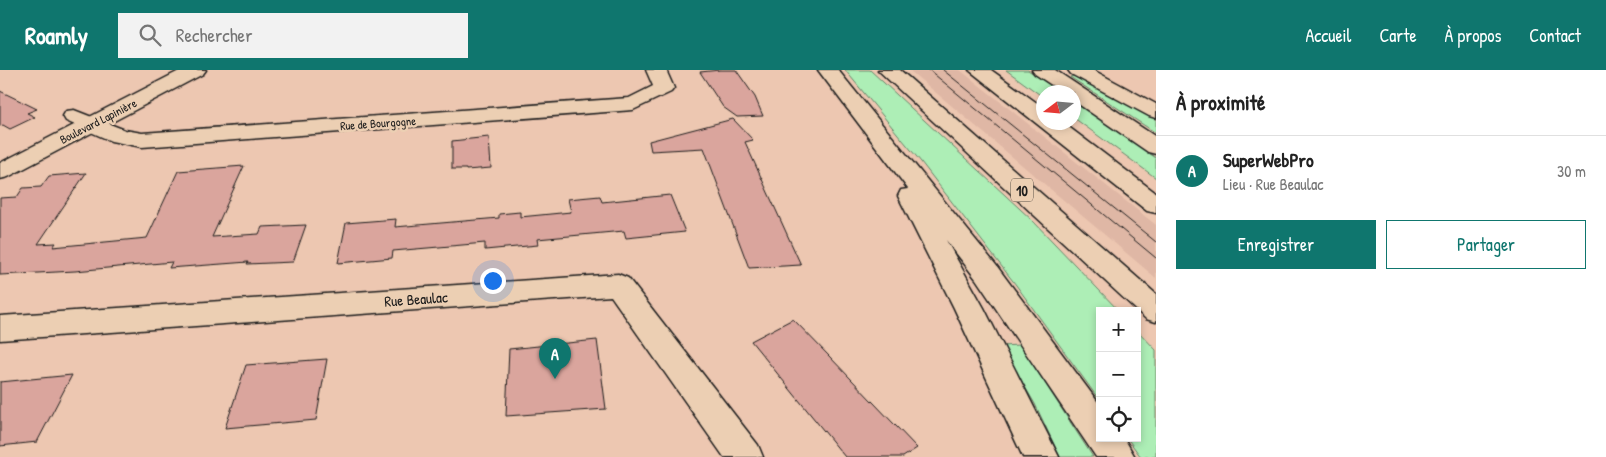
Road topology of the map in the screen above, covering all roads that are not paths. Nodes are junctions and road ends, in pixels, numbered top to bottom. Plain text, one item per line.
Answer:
1 (167, 70) edge
2 (196, 70) edge
3 (656, 70) edge
4 (828, 70) edge
5 (888, 70) edge
6 (980, 70) edge
7 (1042, 70) edge
8 (1078, 70) edge
9 (1156, 112) edge
10 (1036, 113) edge
11 (83, 120) junction
12 (1058, 130) edge
13 (881, 139) junction
14 (1156, 148) edge
15 (0, 154) edge
16 (0, 172) edge
17 (1156, 205) edge
18 (1156, 311) edge
19 (0, 328) edge
20 (1096, 427) edge
21 (1107, 442) edge
22 (745, 457) edge
23 (1041, 457) edge
24 (1117, 457) edge

1 - 11 main road, Boulevard Lapinière
2 - 11 main road, Boulevard Lapinière
3 - 11 main road, Rue de Bourgogne
4 - 13 main road
5 - 18 main road, 10
6 - 10 main road
7 - 14 main road
8 - 9 main road
11 - 15 main road, Boulevard Lapinière
11 - 16 main road, Boulevard Lapinière
12 - 17 main road
13 - 20 main road
13 - 23 main road
19 - 22 main road, Rue Beaulac
21 - 24 main road

